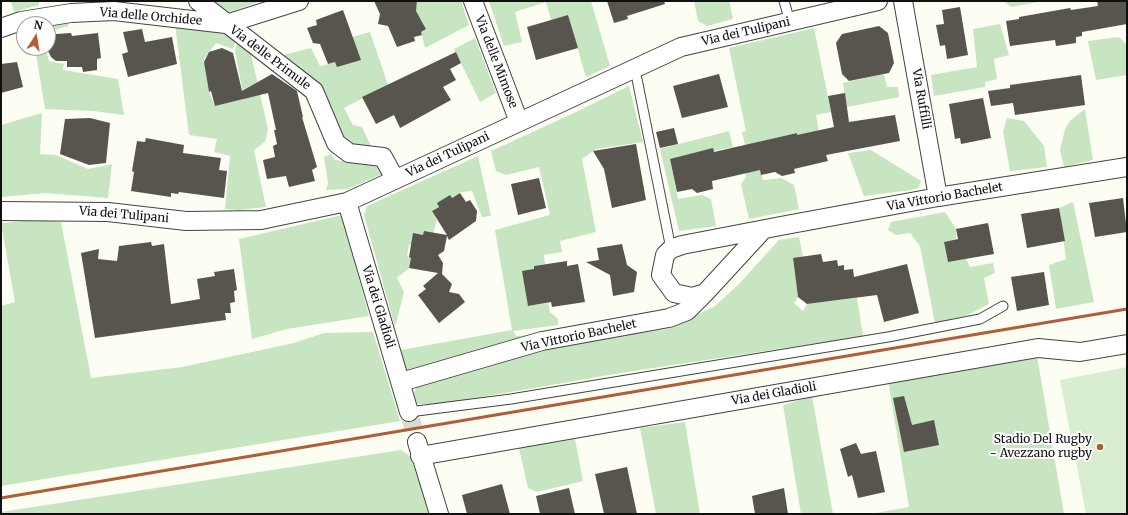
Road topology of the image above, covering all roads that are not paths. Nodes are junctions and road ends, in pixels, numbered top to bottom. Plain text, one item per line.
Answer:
1 (198, 1) edge
2 (299, 1) edge
3 (473, 1) edge
4 (784, 1) edge
5 (878, 1) edge
6 (903, 1) edge
7 (790, 22) junction
8 (226, 24) junction
9 (1, 28) edge
10 (635, 69) junction
11 (519, 122) junction
12 (1127, 167) edge
13 (395, 180) junction
14 (938, 197) junction
15 (347, 202) junction
16 (1, 210) edge
17 (763, 230) junction
18 (671, 249) junction
19 (705, 293) junction
20 (1003, 306) dead end
21 (1127, 344) edge
22 (401, 382) junction
23 (409, 412) joint
24 (439, 514) edge

1 - 8 street, Via delle Primule
2 - 8 street, Via delle Orchidee
3 - 11 street, Via delle Mimose
4 - 7 lane
5 - 7 street, Via dei Tulipani
6 - 14 street, Via Ruffilli
7 - 10 street, Via dei Tulipani
8 - 9 street, Via delle Orchidee
8 - 13 street, Via delle Primule
10 - 11 street, Via dei Tulipani
10 - 18 lane
11 - 13 street, Via dei Tulipani
12 - 14 street, Via Vittorio Bachelet
13 - 15 street, Via dei Tulipani
14 - 17 street, Via Vittorio Bachelet
15 - 16 street, Via dei Tulipani
15 - 22 street, Via dei Gladioli
17 - 18 street, Via Vittorio Bachelet
17 - 19 street, Via Vittorio Bachelet
18 - 19 street
19 - 22 street, Via Vittorio Bachelet
20 - 23 lane
21 - 24 street, Via dei Gladioli
22 - 23 street, Via dei Gladioli

